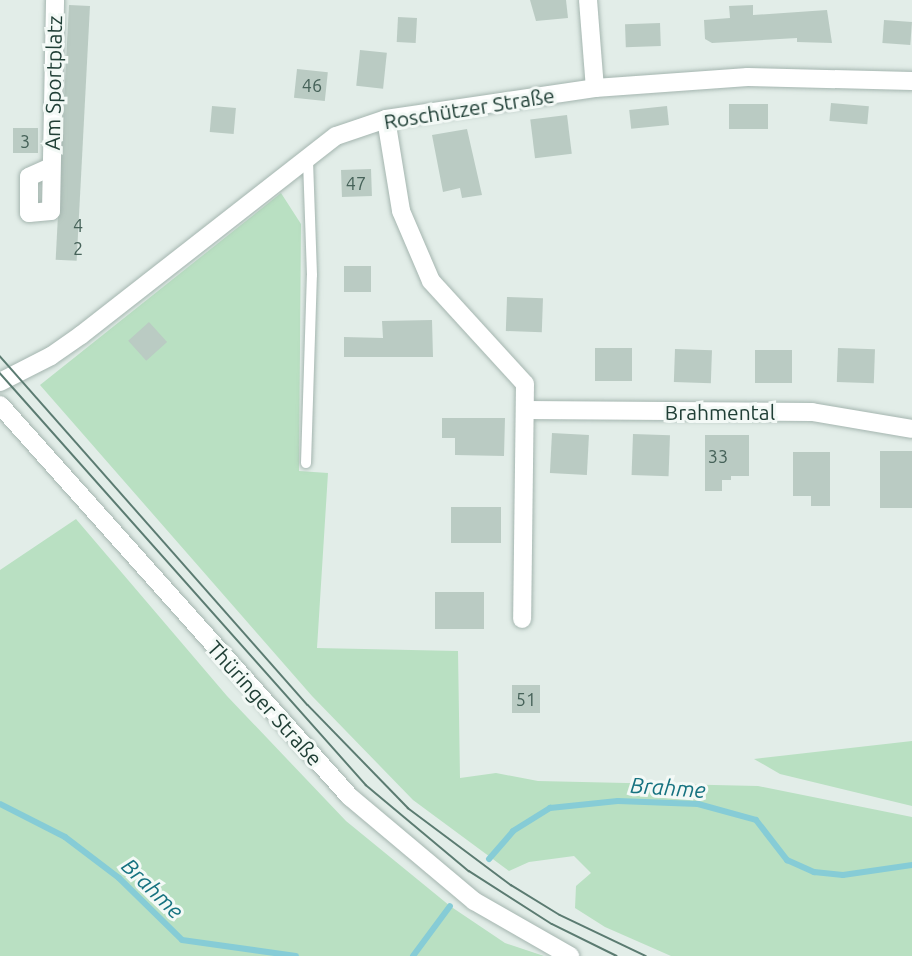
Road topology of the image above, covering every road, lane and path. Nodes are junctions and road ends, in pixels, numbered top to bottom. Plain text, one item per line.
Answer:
1 (55, 0) edge
2 (588, 0) edge
3 (912, 81) edge
4 (595, 88) junction
5 (386, 119) junction
6 (308, 158) junction
7 (51, 167) dead end
8 (0, 382) edge
9 (1, 406) edge
10 (526, 410) junction
11 (912, 429) edge
12 (306, 463) dead end
13 (522, 619) dead end
14 (570, 956) edge

1 - 7 street, Am Sportplatz
2 - 4 street
3 - 4 street, Roschützer Straße
4 - 5 street, Roschützer Straße
5 - 6 street, Roschützer Straße
5 - 10 street
6 - 8 street, Roschützer Straße
6 - 12 lane
9 - 14 street, Thüringer Straße
10 - 11 street, Brahmental
10 - 13 street

